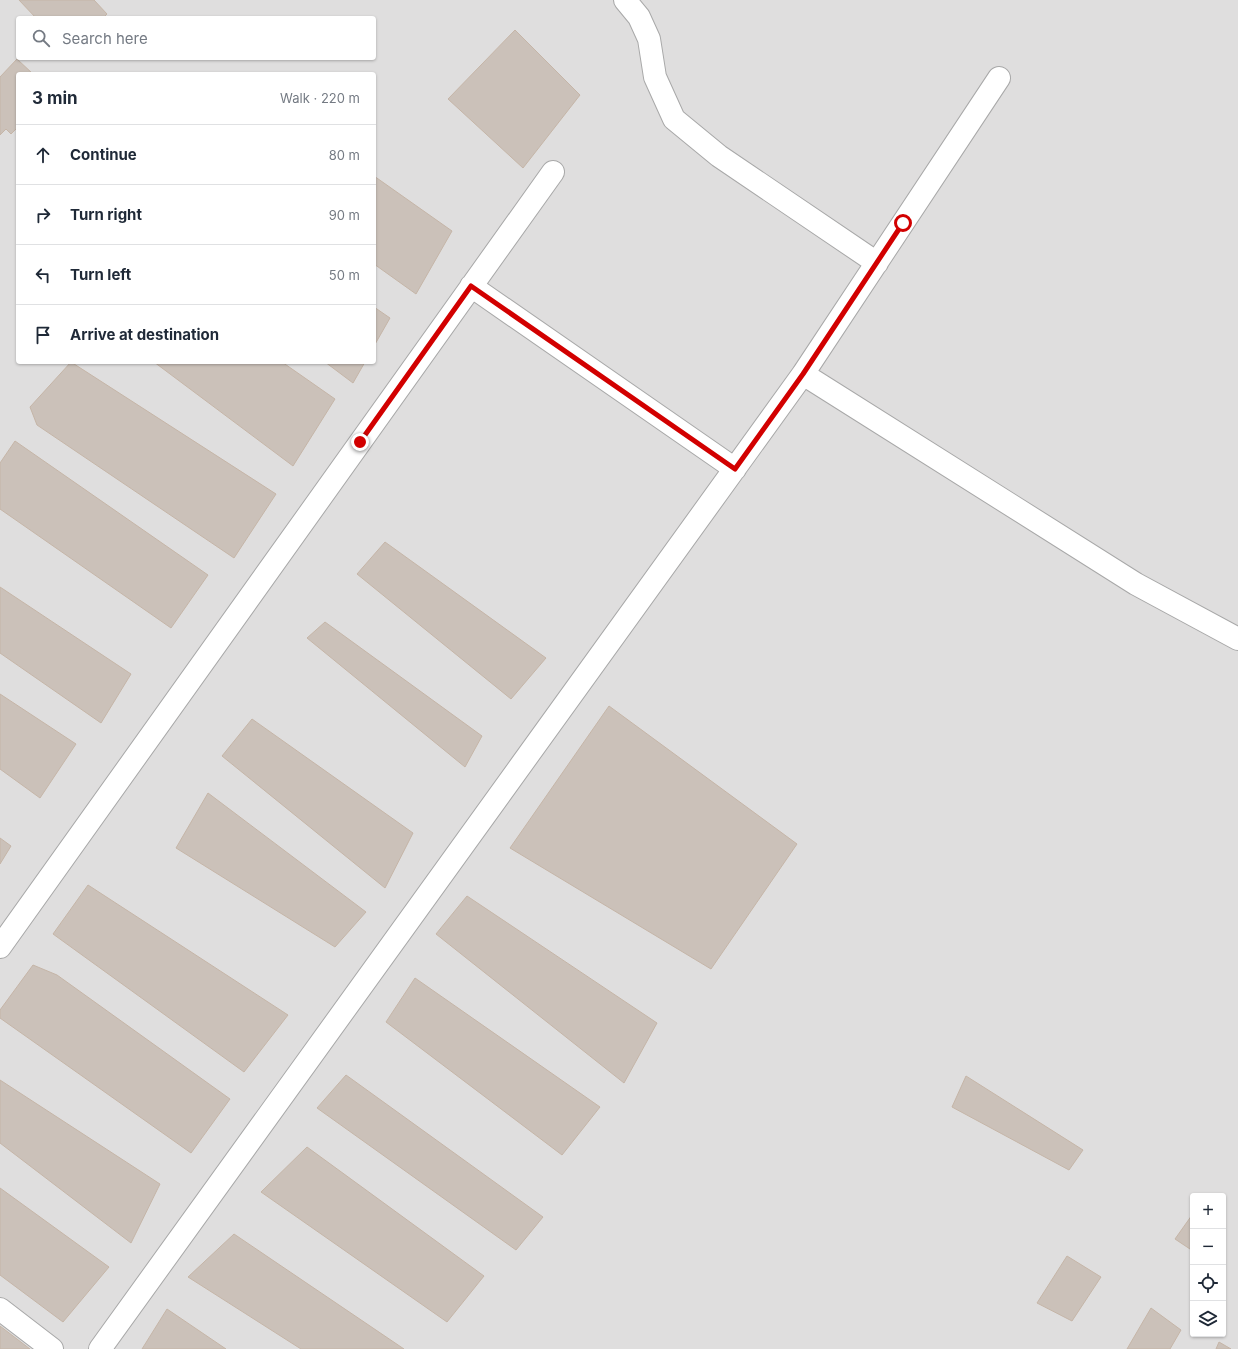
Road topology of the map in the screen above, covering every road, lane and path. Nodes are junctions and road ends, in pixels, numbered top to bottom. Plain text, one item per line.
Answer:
1 (625, 0) edge
2 (1000, 78) dead end
3 (553, 172) dead end
4 (877, 263) junction
5 (471, 286) junction
6 (803, 374) junction
7 (735, 469) junction
8 (1238, 639) edge
9 (0, 947) edge
10 (0, 1309) edge
11 (52, 1349) edge
12 (100, 1349) edge

1 - 4 street
2 - 4 street
3 - 5 street
4 - 6 street
5 - 7 street
5 - 9 street
6 - 7 street
6 - 8 street
7 - 12 street
10 - 11 street

